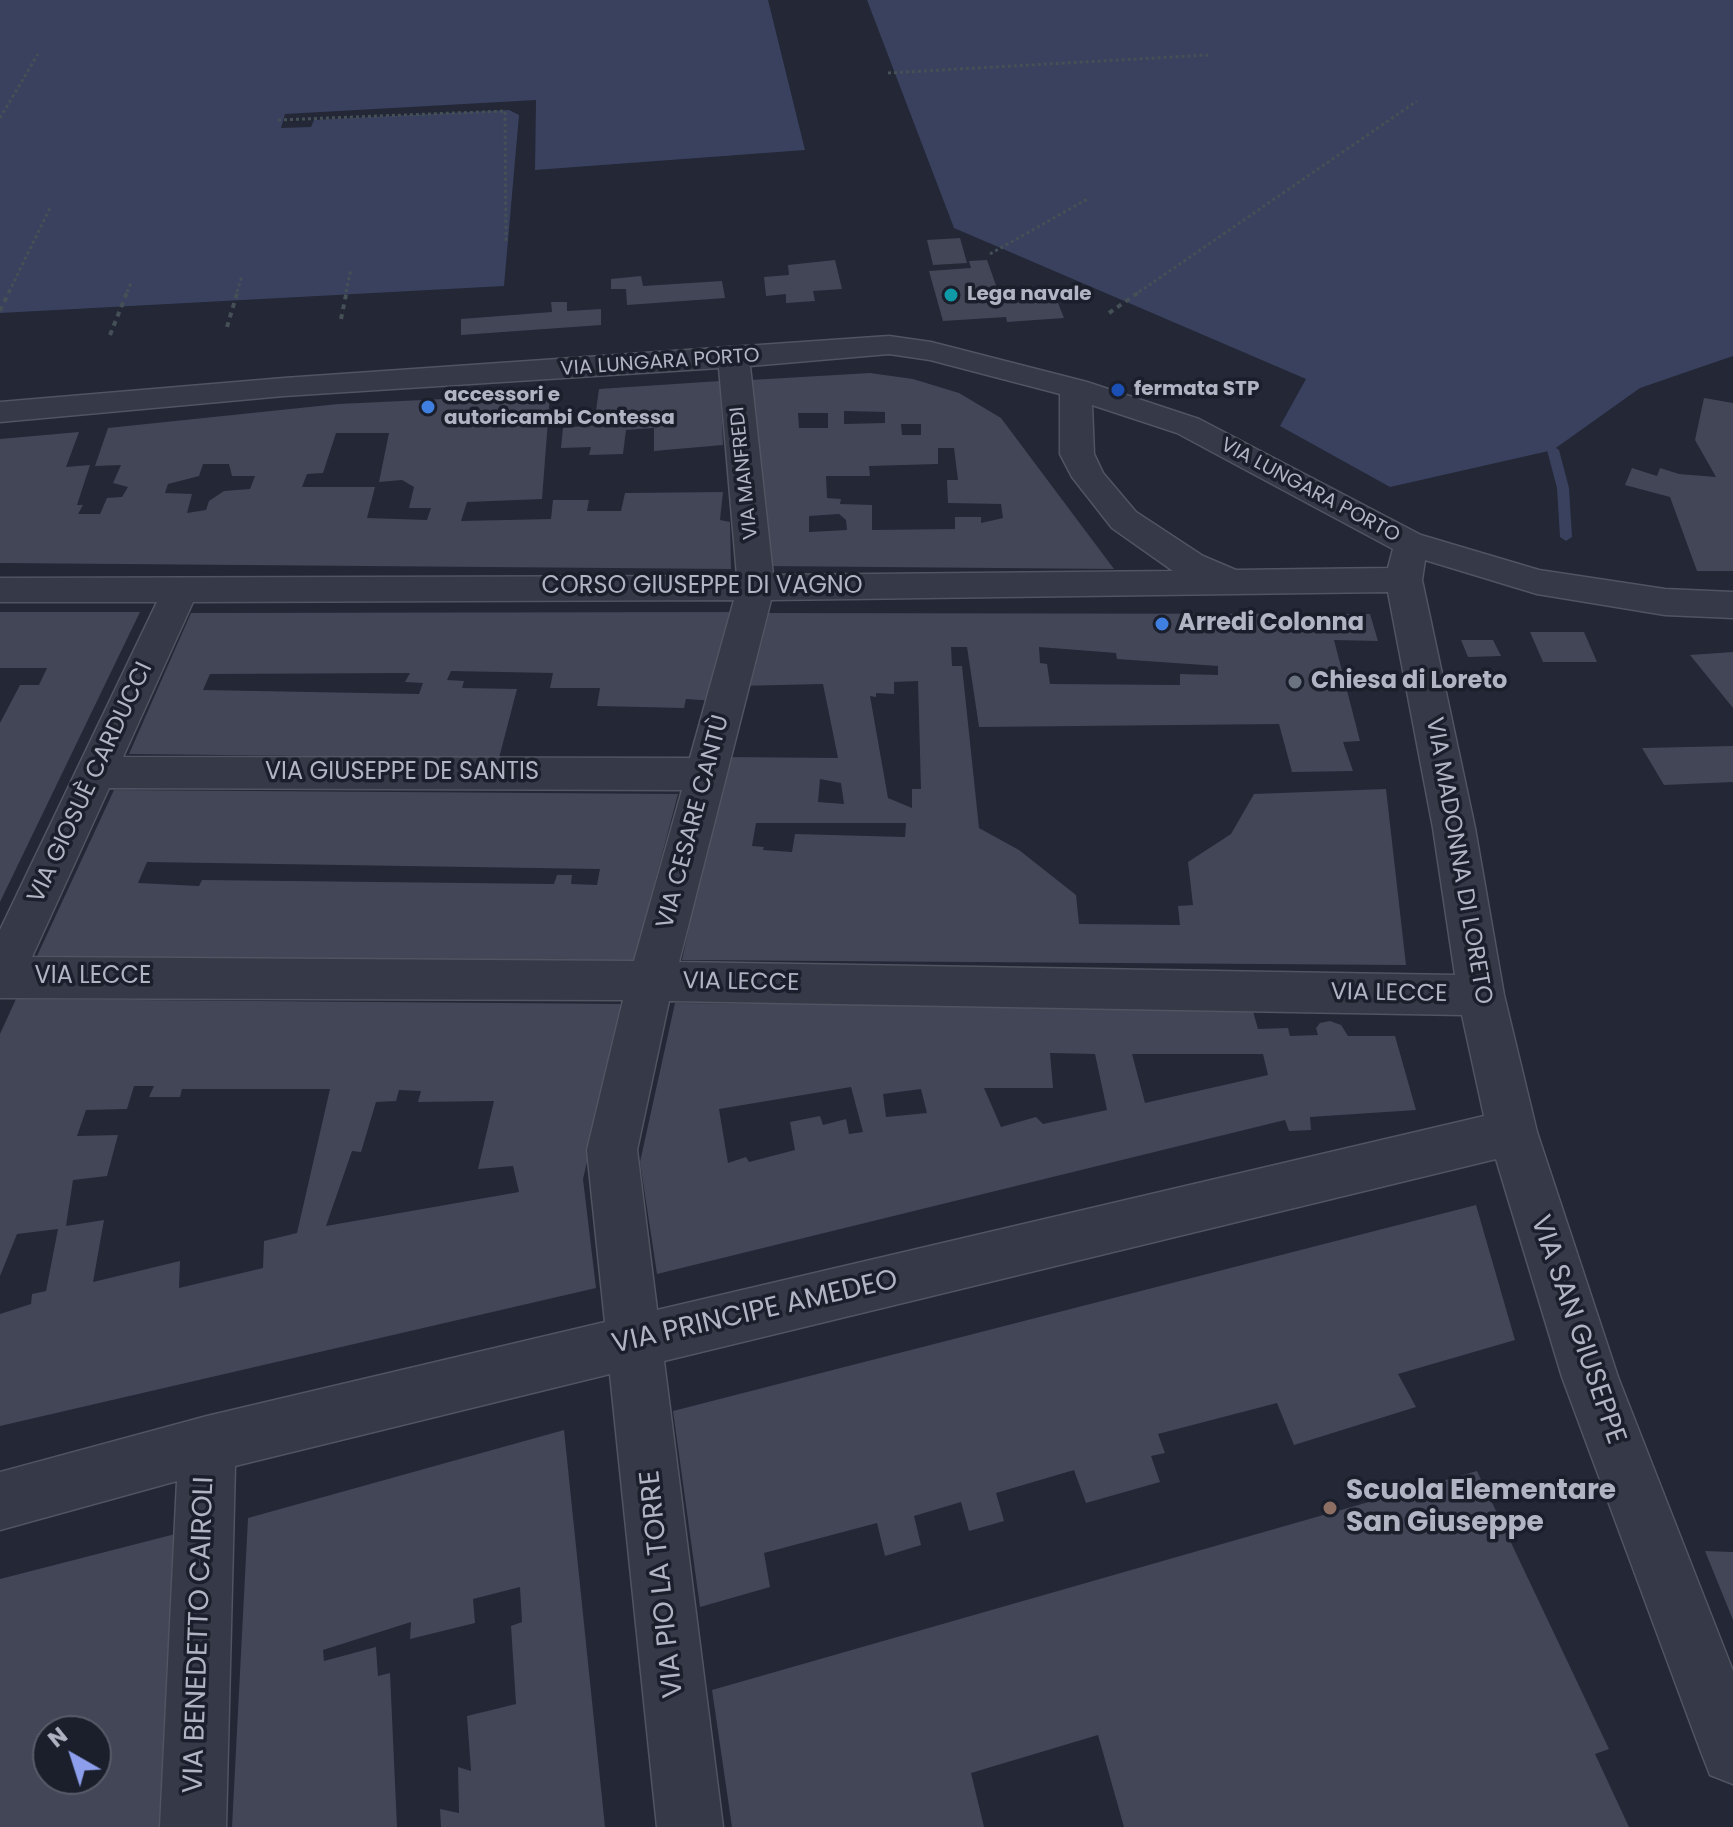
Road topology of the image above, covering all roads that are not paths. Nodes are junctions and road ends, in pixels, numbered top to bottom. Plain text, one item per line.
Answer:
1 (734, 358) junction
2 (1076, 389) junction
3 (0, 412) edge
4 (1407, 562) junction
5 (1236, 582) junction
6 (756, 588) junction
7 (181, 589) junction
8 (0, 590) edge
9 (1733, 605) edge
10 (96, 772) junction
11 (707, 774) junction
12 (0, 977) edge
13 (651, 981) junction
14 (1481, 995) junction
15 (1512, 1132) junction
16 (636, 1341) junction
17 (207, 1444) junction
18 (0, 1501) edge
19 (1733, 1752) edge
20 (193, 1827) edge
21 (690, 1827) edge

1 - 2 street, VIA LUNGARA PORTO
1 - 3 street, VIA LUNGARA PORTO
1 - 6 street, VIA MANFREDI
2 - 4 street, VIA LUNGARA PORTO
2 - 5 street
4 - 5 street, CORSO GIUSEPPE DI VAGNO
4 - 9 street
4 - 14 street, VIA MADONNA DI LORETO
5 - 6 street, CORSO GIUSEPPE DI VAGNO
6 - 7 street, CORSO GIUSEPPE DI VAGNO
6 - 11 street, VIA CESARE CANTÙ
7 - 8 street, CORSO GIUSEPPE DI VAGNO
7 - 10 street, VIA GIOSUÈ CARDUCCI
10 - 11 street, VIA GIUSEPPE DE SANTIS
10 - 12 street, VIA GIOSUÈ CARDUCCI
11 - 13 street, VIA CESARE CANTÙ
12 - 13 street, VIA LECCE
13 - 14 street, VIA LECCE
13 - 16 street, VIA CESARE CANTÙ
14 - 15 street, VIA MADONNA DI LORETO
15 - 16 street, VIA PRINCIPE AMEDEO
15 - 19 street, VIA SAN GIUSEPPE
16 - 17 street, VIA PRINCIPE AMEDEO
16 - 21 street, VIA PIO LA TORRE
17 - 18 street, VIA PRINCIPE AMEDEO
17 - 20 street, VIA BENEDETTO CAIROLI

